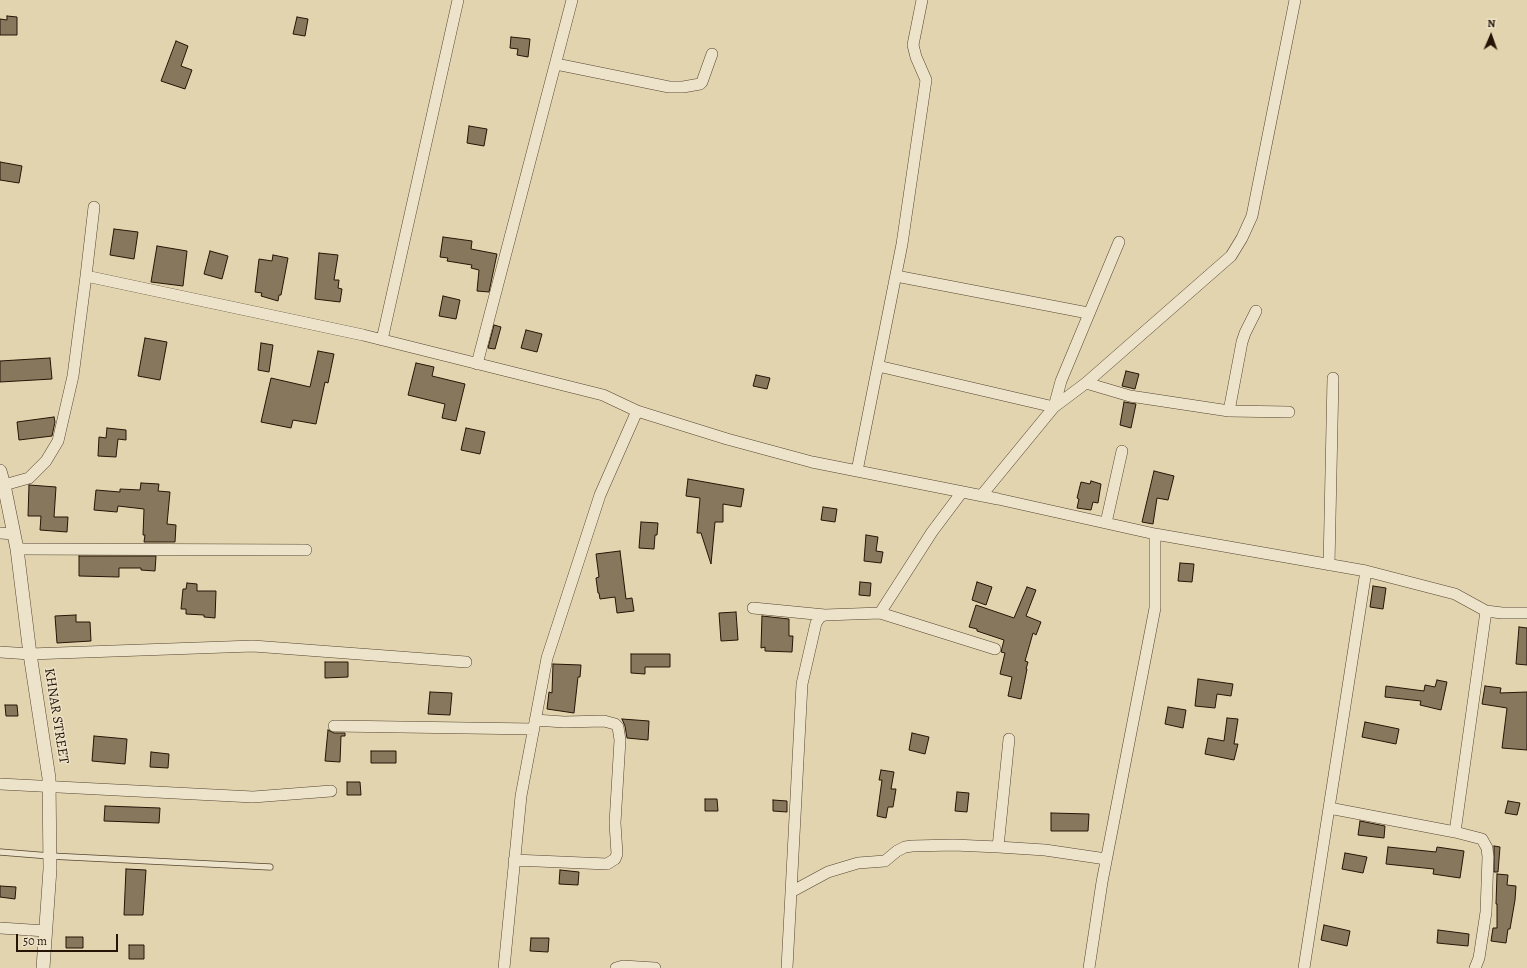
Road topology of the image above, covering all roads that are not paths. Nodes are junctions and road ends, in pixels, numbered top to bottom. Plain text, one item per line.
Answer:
1 (458, 0) edge
2 (572, 0) edge
3 (922, 0) edge
4 (1295, 0) edge
5 (712, 54) dead end
6 (556, 64) junction
7 (94, 207) dead end
8 (1119, 242) dead end
9 (86, 276) junction
10 (896, 276) junction
11 (1256, 311) dead end
12 (1088, 313) junction
13 (382, 340) junction
14 (477, 364) junction
15 (878, 366) junction
16 (1333, 378) dead end
17 (1086, 383) junction
18 (1054, 407) junction
19 (637, 411) junction
20 (1229, 411) junction
21 (1289, 412) dead end
22 (1122, 451) dead end
23 (0, 471) edge
24 (857, 471) junction
25 (4, 486) junction
26 (962, 492) junction
27 (982, 496) junction
28 (1106, 523) junction
29 (0, 533) edge
30 (14, 534) junction
31 (1155, 534) junction
32 (17, 549) junction
33 (306, 550) dead end
34 (1329, 565) junction
35 (1366, 571) junction
36 (753, 608) dead end
37 (1486, 611) junction
38 (880, 613) junction
39 (1527, 613) edge
40 (824, 615) junction
41 (995, 649) dead end
42 (0, 652) edge
43 (30, 654) junction
44 (466, 662) dead end
45 (535, 725) junction
46 (334, 726) dead end
47 (1009, 739) dead end
48 (0, 784) edge
49 (49, 787) junction
50 (331, 791) dead end
51 (1329, 808) junction
52 (1455, 832) junction
53 (998, 846) junction
54 (0, 852) edge
55 (50, 856) junction
56 (1106, 859) junction
57 (514, 860) junction
58 (270, 867) dead end
59 (791, 892) junction
60 (0, 928) edge
61 (46, 931) junction
62 (43, 968) edge
63 (504, 968) edge
64 (616, 968) edge
65 (655, 968) edge
66 (787, 968) edge
67 (1089, 968) edge
68 (1304, 968) edge
69 (1474, 968) edge

1 - 13 street
2 - 6 street
3 - 10 street
4 - 17 street
5 - 6 street
6 - 14 street
7 - 9 street
8 - 12 street
9 - 13 street
9 - 25 street
10 - 12 street
10 - 15 street
11 - 20 street
12 - 18 street
13 - 14 street
14 - 19 street
15 - 18 street
15 - 24 street
16 - 34 street
17 - 18 street
17 - 20 street
18 - 27 street
19 - 24 street
19 - 45 street
20 - 21 street
22 - 28 street
23 - 25 street, KHNAR STREET
24 - 26 street
25 - 30 street, KHNAR STREET
26 - 27 street
26 - 38 street
27 - 28 street
28 - 31 street
29 - 30 street
30 - 32 street, KHNAR STREET
31 - 34 street
31 - 56 street
32 - 33 street
32 - 43 street, KHNAR STREET
34 - 35 street
35 - 37 street
35 - 51 street
36 - 40 street
37 - 39 street
37 - 52 street
38 - 40 street
38 - 41 street
40 - 59 street
42 - 43 street
43 - 44 street
43 - 49 street, KHNAR STREET
45 - 46 street
45 - 57 street
45 - 57 street
47 - 53 street
48 - 49 street
49 - 50 street
49 - 55 street, KHNAR STREET
51 - 52 street
51 - 68 street
52 - 69 street
53 - 56 street
53 - 59 street
54 - 55 lane
55 - 58 lane
55 - 61 street, KHNAR STREET
56 - 67 street
57 - 63 street
59 - 66 street
60 - 61 street
61 - 62 street, KHNAR STREET
64 - 65 street

